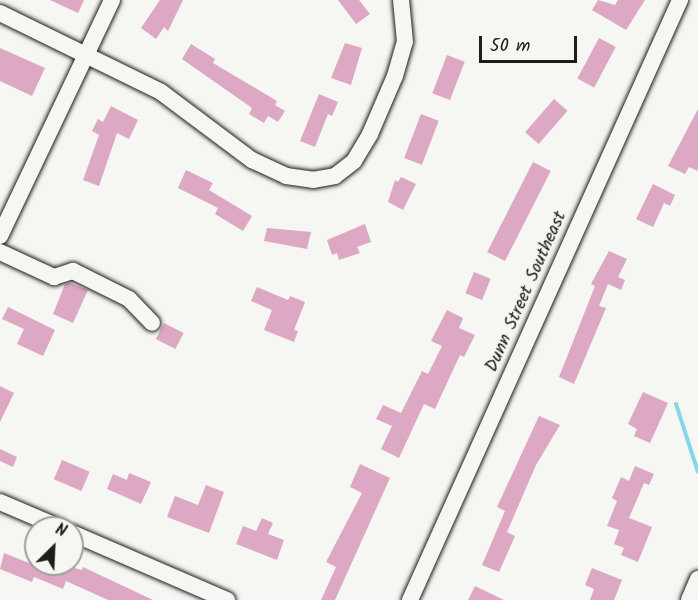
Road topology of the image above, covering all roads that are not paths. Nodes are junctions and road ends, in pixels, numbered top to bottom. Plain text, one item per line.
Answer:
1 (112, 0) edge
2 (401, 0) edge
3 (680, 0) edge
4 (0, 13) edge
5 (86, 54) junction
6 (0, 236) edge
7 (0, 252) edge
8 (152, 323) dead end
9 (0, 502) edge
10 (33, 516) edge
11 (84, 538) edge
12 (698, 579) edge
13 (226, 600) edge
14 (410, 600) edge
15 (689, 600) edge

1 - 5 street
2 - 5 street
3 - 14 street, Dunn Street Southeast
4 - 5 street
5 - 6 street
7 - 8 street
9 - 10 street
11 - 13 street
12 - 15 street

